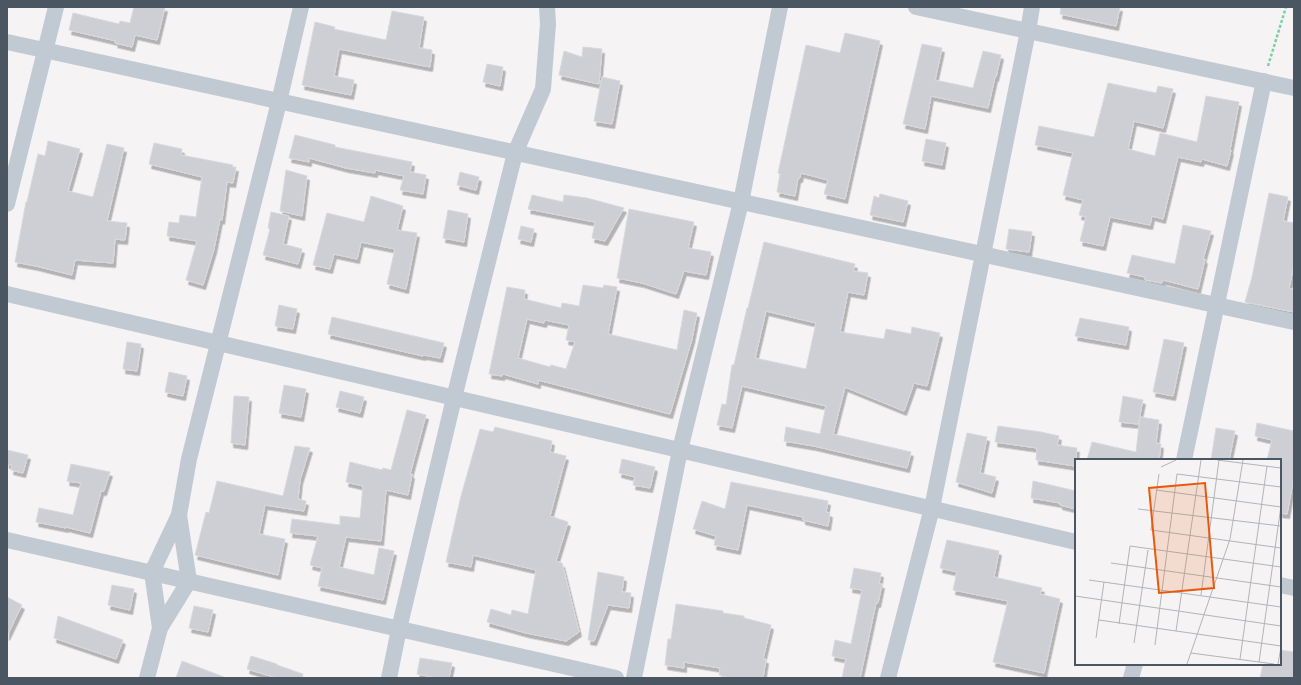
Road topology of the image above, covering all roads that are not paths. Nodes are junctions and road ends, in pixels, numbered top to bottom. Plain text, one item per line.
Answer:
1 (56, 7) edge
2 (301, 7) edge
3 (547, 7) edge
4 (780, 7) edge
5 (916, 7) edge
6 (1032, 7) edge
7 (1028, 31) junction
8 (7, 42) edge
9 (45, 51) junction
10 (1264, 81) junction
11 (1294, 88) edge
12 (279, 102) junction
13 (515, 153) junction
14 (741, 202) junction
15 (7, 204) edge
16 (983, 255) junction
17 (7, 294) edge
18 (1217, 306) junction
19 (1294, 322) edge
20 (219, 343) junction
21 (454, 398) junction
22 (680, 450) junction
23 (1184, 459) edge
24 (932, 508) junction
25 (178, 516) junction
26 (7, 540) edge
27 (1075, 542) edge
28 (152, 572) junction
29 (190, 581) junction
30 (1281, 585) edge
31 (1294, 588) edge
32 (160, 628) junction
33 (399, 629) junction
34 (1135, 665) edge
35 (147, 678) edge
36 (389, 678) edge
37 (616, 678) edge
38 (634, 678) edge
39 (888, 678) edge
40 (1131, 678) edge

1 - 9 street
2 - 12 street
3 - 13 street
4 - 14 street
5 - 7 street
6 - 7 street
7 - 10 street
7 - 16 street
8 - 9 street
9 - 12 street
9 - 15 street
10 - 11 street
10 - 18 street
12 - 13 street
12 - 20 street
13 - 14 street
13 - 21 street
14 - 16 street
14 - 22 street
16 - 18 street
16 - 24 street
17 - 20 street
18 - 19 street
18 - 23 street
20 - 21 street
20 - 25 street
21 - 22 street
21 - 33 street
22 - 24 street
22 - 38 street
24 - 27 street
24 - 39 street
25 - 28 street
25 - 29 street
26 - 28 street
28 - 29 street
28 - 32 street
29 - 32 street
29 - 33 street
30 - 31 street
32 - 35 street
33 - 36 street
33 - 37 street
34 - 40 street

